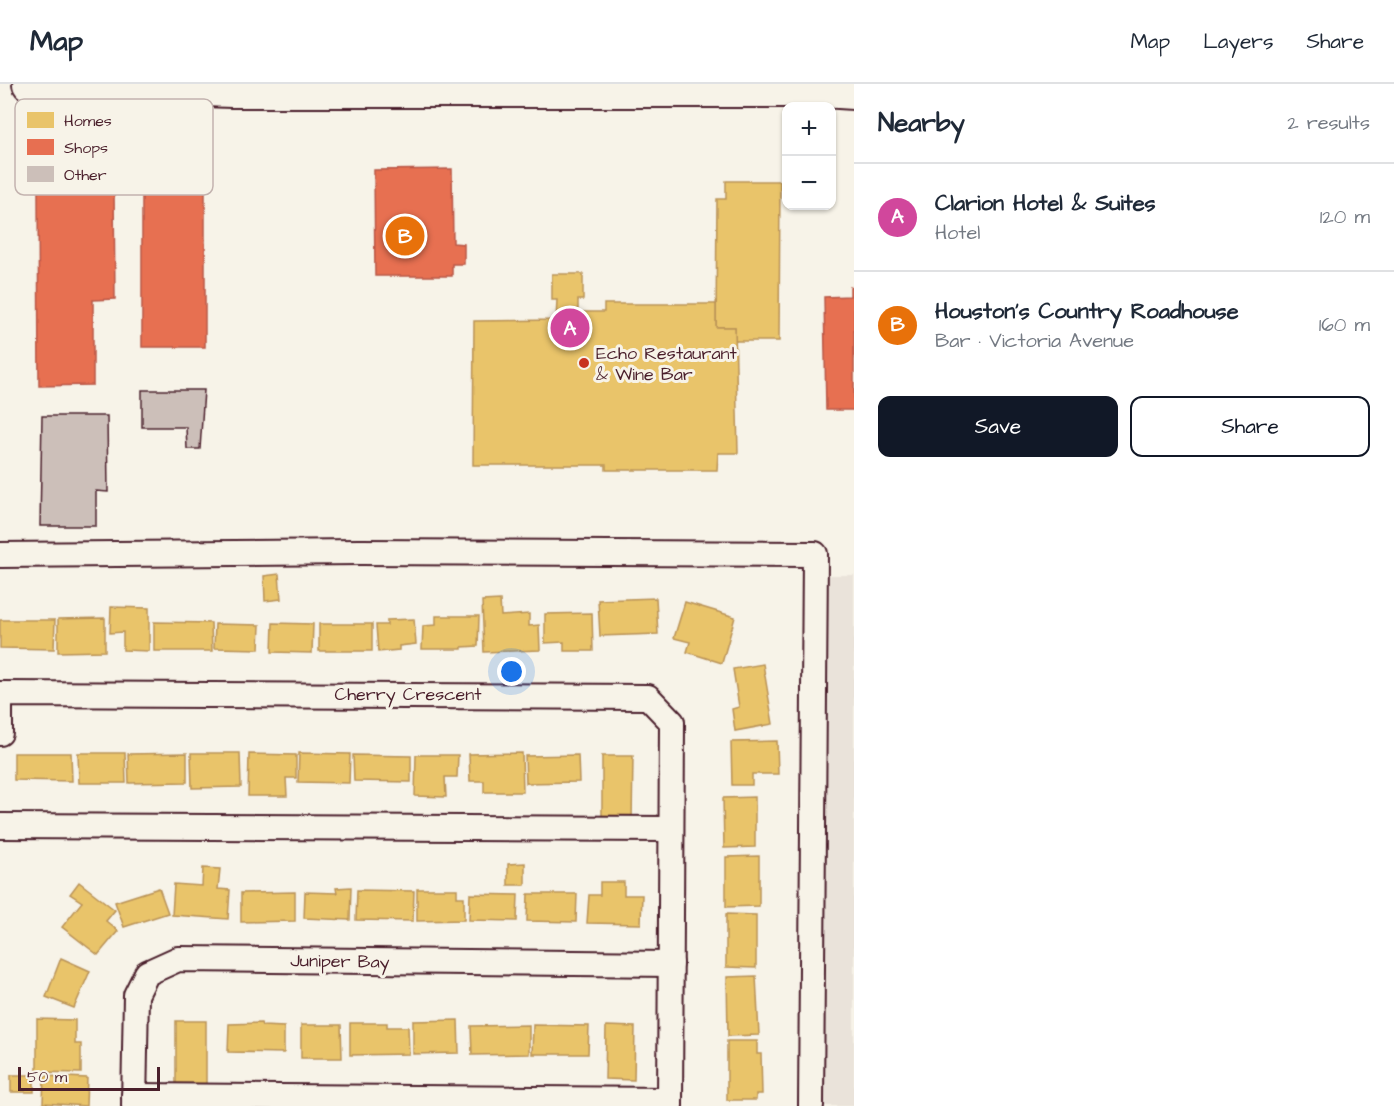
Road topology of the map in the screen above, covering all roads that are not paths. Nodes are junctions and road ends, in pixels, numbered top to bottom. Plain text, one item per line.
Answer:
1 (29, 84) edge
2 (232, 87) edge
3 (800, 87) edge
4 (512, 88) edge
5 (854, 93) edge
6 (0, 555) edge
7 (0, 694) edge
8 (0, 733) edge
9 (0, 826) edge
10 (671, 829) junction
11 (671, 964) junction
12 (134, 1101) edge
13 (670, 1103) edge
14 (811, 1106) edge

1 - 2 main road
2 - 4 main road
3 - 4 main road
3 - 5 main road
6 - 14 street
7 - 8 street
7 - 10 street, Cherry Crescent
9 - 10 street
10 - 11 street, Cherry Crescent
11 - 12 street, Juniper Bay
11 - 13 street, Cherry Crescent
12 - 13 street

